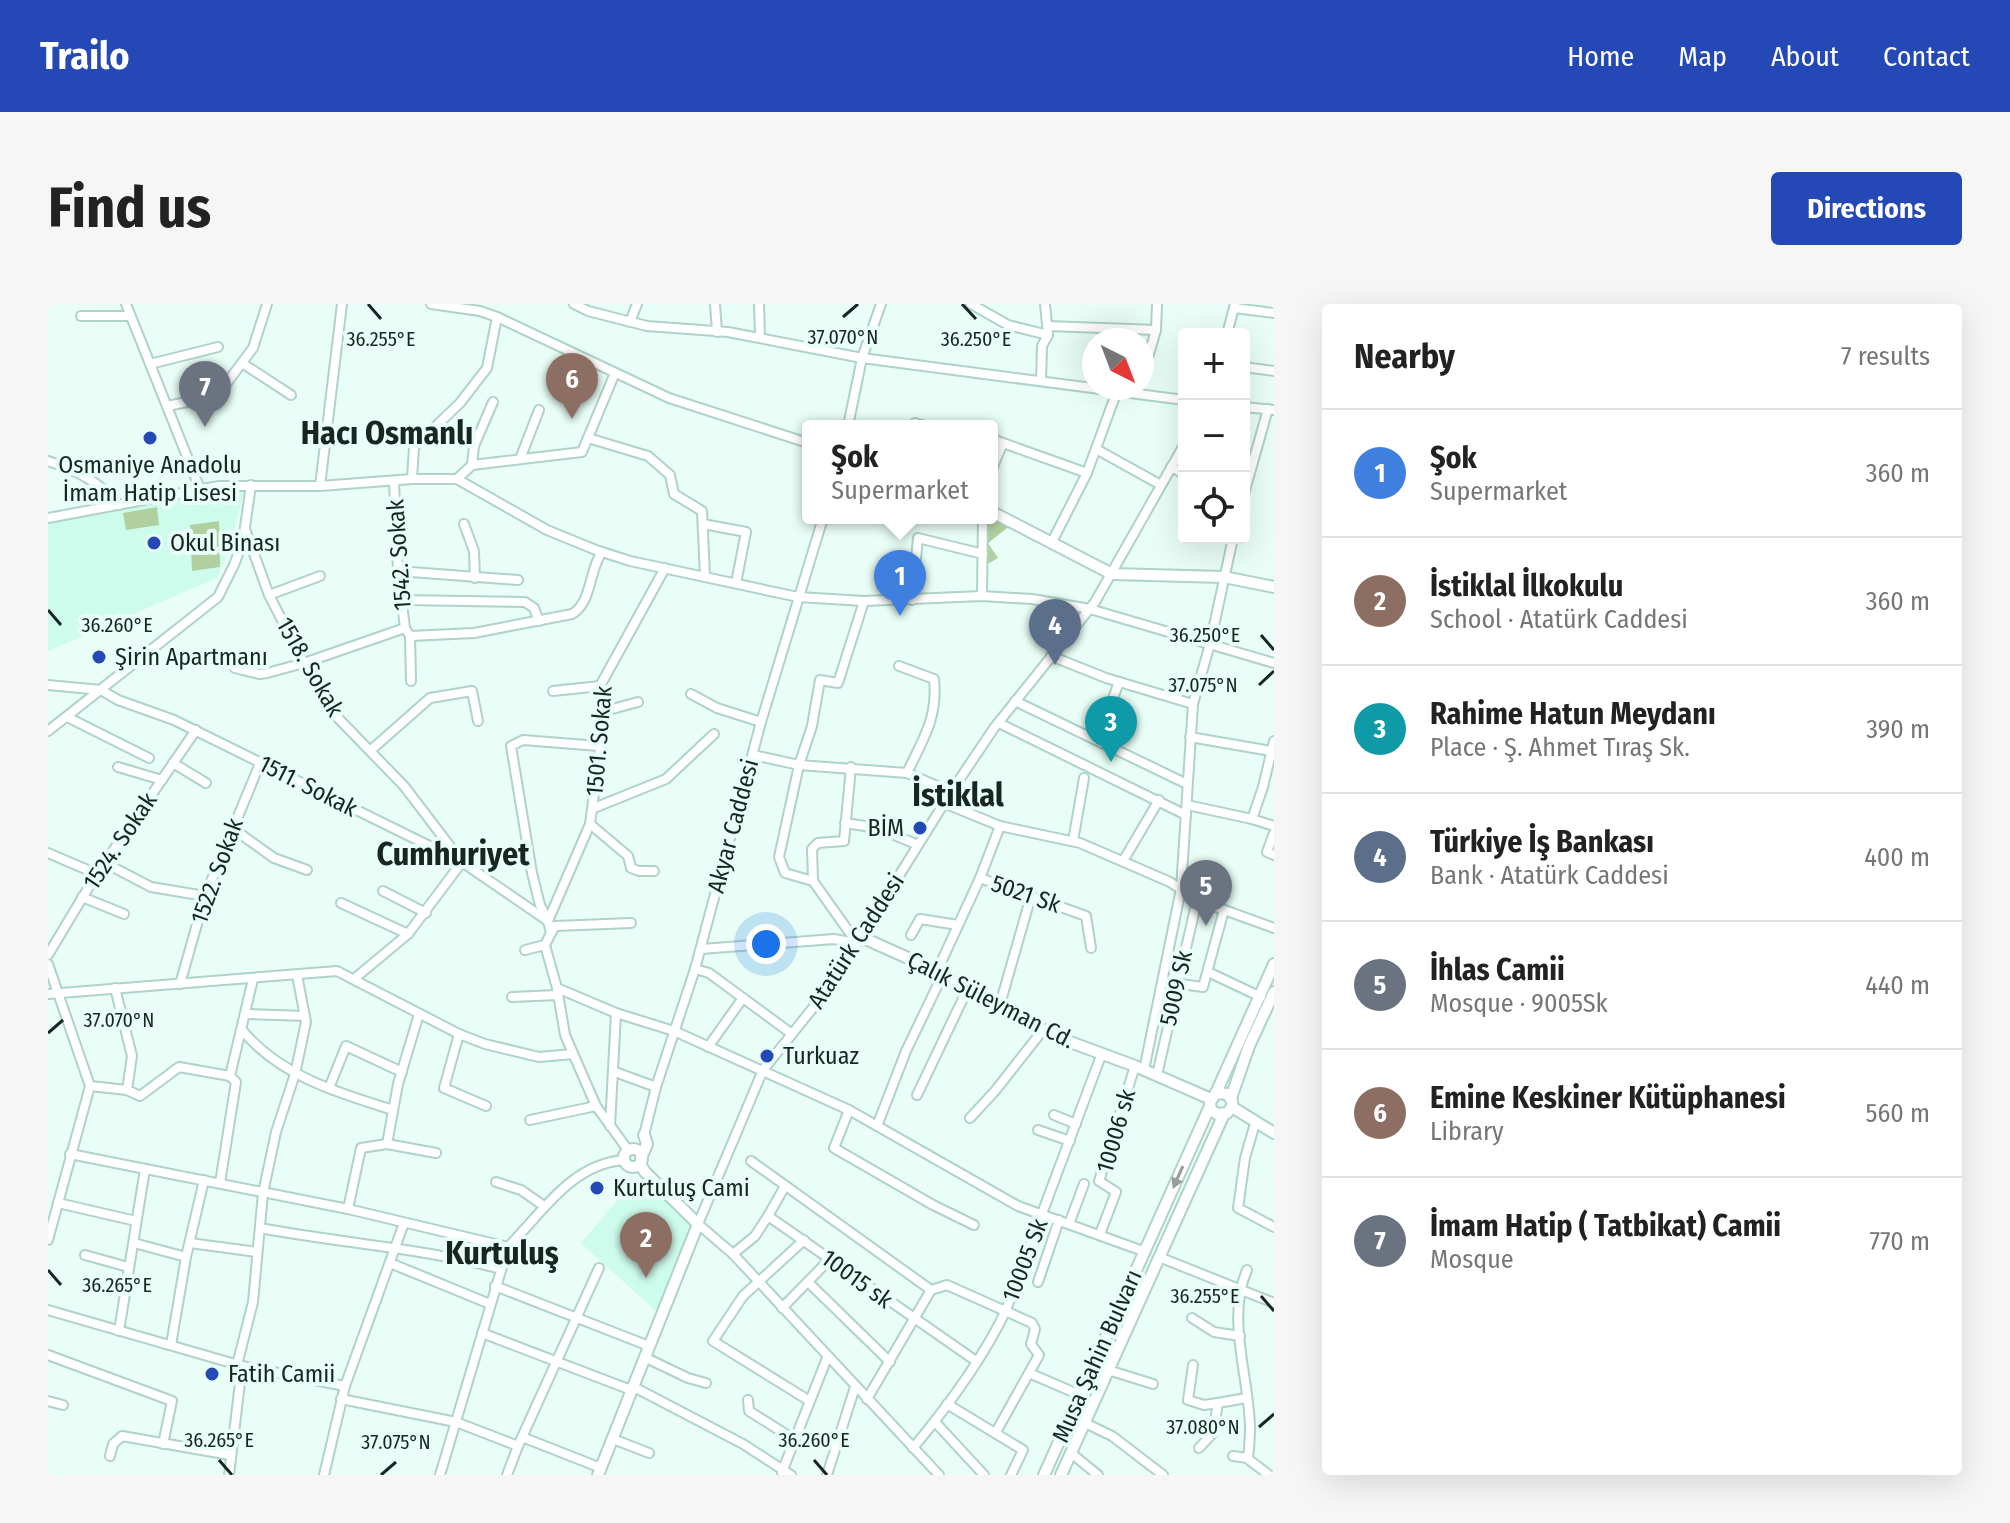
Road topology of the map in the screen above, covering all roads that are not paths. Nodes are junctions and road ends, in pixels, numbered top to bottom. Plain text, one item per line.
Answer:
1 (126, 304) edge
2 (267, 304) edge
3 (342, 304) edge
4 (431, 304) edge
5 (574, 304) edge
6 (637, 304) edge
7 (715, 304) edge
8 (759, 304) edge
9 (881, 304) edge
10 (971, 304) edge
11 (1045, 304) edge
12 (1157, 304) edge
13 (1234, 306) edge
14 (480, 307) edge
15 (589, 308) edge
16 (1274, 313) edge
17 (81, 316) dead end
18 (130, 316) junction
19 (497, 317) junction
20 (630, 322) junction
21 (1228, 328) edge
22 (1156, 330) junction
23 (1048, 331) junction
24 (717, 332) junction
25 (760, 337) junction
26 (1154, 337) edge
27 (218, 347) dead end
28 (862, 358) junction
29 (242, 363) junction
30 (150, 364) junction
31 (1250, 368) edge
32 (1274, 371) edge
33 (615, 373) junction
34 (1041, 381) junction
35 (1082, 386) edge
36 (1154, 393) edge
37 (291, 395) dead end
38 (1178, 399) edge
39 (1114, 400) edge
40 (493, 402) dead end
41 (167, 406) junction
42 (1250, 408) edge
43 (539, 410) dead end
44 (1271, 410) edge
45 (849, 420) edge
46 (588, 438) junction
47 (802, 441) edge
48 (998, 441) edge
49 (1003, 443) junction
50 (1096, 449) junction
51 (998, 455) edge
52 (1178, 456) edge
53 (520, 459) junction
54 (48, 461) edge
55 (472, 465) junction
56 (1171, 467) junction
57 (1180, 472) edge
58 (1247, 472) edge
59 (1087, 473) junction
60 (412, 479) junction
61 (457, 479) junction
62 (394, 482) junction
63 (251, 485) junction
64 (1161, 485) junction
65 (320, 486) junction
66 (200, 489) junction
67 (119, 505) junction
68 (998, 515) edge
69 (48, 518) edge
70 (464, 524) dead end
71 (703, 524) junction
72 (821, 524) edge
73 (983, 524) edge
74 (245, 529) junction
75 (1052, 542) junction
76 (1232, 544) edge
77 (602, 552) junction
78 (983, 554) junction
79 (665, 568) junction
80 (398, 571) junction
81 (1112, 574) junction
82 (320, 576) dead end
83 (705, 576) junction
84 (1224, 577) junction
85 (475, 578) junction
86 (518, 580) dead end
87 (736, 583) junction
88 (1274, 587) edge
89 (269, 595) junction
90 (982, 596) junction
91 (798, 597) junction
92 (402, 600) junction
93 (912, 600) junction
94 (864, 601) junction
95 (1090, 609) junction
96 (539, 621) junction
97 (408, 632) junction
98 (1210, 644) junction
99 (1051, 656) junction
100 (304, 663) junction
101 (1274, 663) edge
102 (899, 666) dead end
103 (235, 668) dead end
104 (411, 681) dead end
105 (1119, 682) junction
106 (48, 685) edge
107 (600, 686) junction
108 (101, 690) junction
109 (553, 691) dead end
110 (691, 694) dead end
111 (1015, 701) junction
112 (638, 702) dead end
113 (1193, 704) junction
114 (605, 711) junction
115 (67, 717) junction
116 (478, 721) dead end
117 (761, 722) junction
118 (999, 723) junction
119 (196, 730) junction
120 (48, 731) edge
121 (714, 734) dead end
122 (1190, 737) junction
123 (1094, 738) junction
124 (1274, 741) edge
125 (599, 746) junction
126 (371, 750) junction
127 (1271, 751) junction
128 (753, 755) junction
129 (149, 758) dead end
130 (261, 761) junction
131 (173, 763) junction
132 (799, 765) junction
133 (118, 767) dead end
134 (851, 767) junction
135 (907, 773) junction
136 (1084, 778) dead end
137 (162, 780) junction
138 (206, 783) dead end
139 (1187, 784) junction
140 (951, 792) junction
141 (1159, 800) junction
142 (944, 803) junction
143 (1187, 805) junction
144 (594, 808) junction
145 (1186, 815) junction
146 (1252, 819) junction
147 (845, 823) junction
148 (590, 824) junction
149 (1000, 826) junction
150 (1274, 826) edge
151 (232, 828) junction
152 (1274, 833) edge
153 (1073, 841) junction
154 (918, 845) junction
155 (48, 853) edge
156 (1274, 855) edge
157 (1123, 861) junction
158 (462, 862) junction
159 (105, 863) junction
160 (307, 870) dead end
161 (654, 871) dead end
162 (97, 874) junction
163 (980, 878) junction
164 (813, 881) junction
165 (1181, 889) junction
166 (383, 891) dead end
167 (205, 896) junction
168 (1031, 896) junction
169 (82, 897) junction
170 (1197, 900) junction
171 (341, 903) dead end
172 (1224, 910) junction
173 (426, 913) junction
174 (124, 914) dead end
175 (548, 921) junction
176 (631, 923) dead end
177 (958, 925) junction
178 (1274, 928) edge
179 (551, 933) junction
180 (408, 934) junction
181 (911, 935) dead end
182 (858, 941) junction
183 (545, 945) junction
184 (1091, 948) dead end
185 (701, 949) junction
186 (525, 950) dead end
187 (48, 955) edge
188 (48, 964) edge
189 (1274, 964) edge
190 (695, 969) junction
191 (940, 972) junction
192 (1208, 972) junction
193 (297, 975) junction
194 (253, 979) junction
195 (354, 979) junction
196 (1162, 981) junction
197 (1177, 983) junction
198 (180, 984) junction
199 (115, 988) junction
200 (968, 988) junction
201 (558, 991) junction
202 (58, 992) junction
203 (1274, 992) edge
204 (48, 994) edge
205 (512, 997) dead end
206 (1261, 997) junction
207 (743, 998) junction
208 (999, 1008) junction
209 (616, 1013) junction
210 (245, 1014) junction
211 (419, 1014) junction
212 (305, 1016) junction
213 (242, 1030) junction
214 (1043, 1030) junction
215 (674, 1031) junction
216 (459, 1034) junction
217 (792, 1034) junction
218 (708, 1047) junction
219 (1102, 1053) junction
220 (573, 1054) junction
221 (1140, 1068) junction
222 (763, 1070) junction
223 (402, 1072) junction
224 (615, 1072) junction
225 (295, 1074) junction
226 (1157, 1075) junction
227 (230, 1076) junction
228 (90, 1086) junction
229 (656, 1087) junction
230 (329, 1088) junction
231 (127, 1090) junction
232 (917, 1095) dead end
233 (1212, 1099) junction
234 (486, 1106) dead end
235 (596, 1106) junction
236 (1228, 1108) junction
237 (393, 1110) junction
238 (849, 1110) junction
239 (1054, 1115) dead end
240 (970, 1118) dead end
241 (530, 1120) dead end
242 (1076, 1124) junction
243 (877, 1126) junction
244 (610, 1127) junction
245 (1254, 1127) junction
246 (1038, 1130) dead end
247 (644, 1135) joint
248 (1274, 1136) edge
249 (1070, 1141) junction
250 (387, 1144) junction
251 (436, 1153) dead end
252 (70, 1154) junction
253 (634, 1160) junction
254 (751, 1161) dead end
255 (145, 1169) junction
256 (204, 1180) junction
257 (48, 1181) edge
258 (496, 1182) dead end
259 (220, 1183) junction
260 (61, 1184) junction
261 (1084, 1184) dead end
262 (785, 1186) junction
263 (263, 1193) junction
264 (58, 1203) junction
265 (544, 1206) junction
266 (348, 1209) junction
267 (1043, 1215) junction
268 (768, 1216) junction
269 (1059, 1220) junction
270 (136, 1221) junction
271 (404, 1223) junction
272 (698, 1224) junction
273 (1069, 1224) junction
274 (974, 1225) dead end
275 (1274, 1227) edge
276 (260, 1228) junction
277 (1100, 1234) junction
278 (48, 1240) edge
279 (804, 1240) junction
280 (134, 1243) junction
281 (190, 1243) junction
282 (508, 1247) junction
283 (394, 1250) junction
284 (1143, 1251) junction
285 (257, 1252) junction
286 (733, 1254) junction
287 (85, 1255) dead end
288 (186, 1257) junction
289 (1159, 1257) junction
290 (830, 1259) junction
291 (390, 1263) junction
292 (128, 1267) junction
293 (599, 1268) dead end
294 (501, 1269) junction
295 (1247, 1270) dead end
296 (808, 1282) junction
297 (1038, 1282) dead end
298 (759, 1283) junction
299 (495, 1286) junction
300 (931, 1290) junction
301 (1238, 1290) junction
302 (1274, 1303) edge
303 (490, 1304) junction
304 (782, 1308) junction
305 (48, 1310) edge
306 (1006, 1310) junction
307 (578, 1317) junction
308 (1192, 1318) dead end
309 (913, 1320) junction
310 (119, 1331) junction
311 (482, 1333) junction
312 (1240, 1336) junction
313 (171, 1345) junction
314 (646, 1352) junction
315 (48, 1355) edge
316 (827, 1358) junction
317 (557, 1361) junction
318 (976, 1361) junction
319 (890, 1362) junction
320 (240, 1365) junction
321 (1193, 1365) dead end
322 (1108, 1370) junction
323 (1029, 1373) junction
324 (706, 1383) dead end
325 (1153, 1384) dead end
326 (345, 1386) junction
327 (855, 1387) junction
328 (632, 1388) junction
329 (1080, 1395) junction
330 (1246, 1398) junction
331 (341, 1399) junction
332 (867, 1399) junction
333 (748, 1400) dead end
334 (808, 1400) junction
335 (48, 1401) edge
336 (1218, 1403) junction
337 (947, 1404) junction
338 (63, 1405) dead end
339 (456, 1422) junction
340 (935, 1422) junction
341 (1085, 1423) junction
342 (996, 1432) junction
343 (613, 1439) junction
344 (795, 1440) junction
345 (520, 1442) junction
346 (163, 1444) junction
347 (913, 1448) junction
348 (1199, 1448) dead end
349 (649, 1453) dead end
350 (1071, 1453) junction
351 (230, 1455) junction
352 (110, 1456) dead end
353 (1233, 1456) dead end
354 (1248, 1458) junction
355 (929, 1471) edge
356 (599, 1473) edge
357 (781, 1473) edge
358 (229, 1475) edge
359 (324, 1475) edge
360 (440, 1475) edge
361 (507, 1475) edge
362 (791, 1475) edge
363 (827, 1475) edge
364 (939, 1475) edge
365 (984, 1475) edge
366 (1011, 1475) edge
367 (1044, 1475) edge
368 (1061, 1475) edge
369 (1098, 1475) edge
370 (1163, 1475) edge
371 (1269, 1475) edge

1 - 18 street
2 - 29 street
3 - 65 street
4 - 14 street
5 - 15 street
6 - 20 street
7 - 24 street
8 - 25 street
9 - 28 street
10 - 23 street
11 - 23 street
12 - 22 street
13 - 16 street
13 - 21 street
14 - 19 street
15 - 20 street
17 - 18 street
18 - 30 street
19 - 33 street
19 - 60 street
20 - 24 street
22 - 23 street
22 - 26 street
23 - 34 street
24 - 25 street
25 - 28 street
27 - 30 street
28 - 34 street
28 - 45 street
29 - 37 street
29 - 41 street
30 - 41 street
31 - 32 street
33 - 46 street
33 - 47 street
34 - 35 street
36 - 38 street
39 - 50 street
40 - 55 street
41 - 66 street
42 - 44 street
43 - 53 street
44 - 58 street
46 - 53 street
46 - 71 street
48 - 49 street
49 - 51 street
49 - 59 street
50 - 59 street
50 - 64 street
52 - 56 street, Atatürk Caddesi
53 - 55 street
54 - 67 street
55 - 61 street
56 - 57 street
56 - 64 street, Atatürk Caddesi
59 - 75 street
60 - 61 street
60 - 62 street
61 - 77 street
62 - 65 street
62 - 80 street, 1542. Sokak
63 - 65 street
63 - 66 street
63 - 74 street
64 - 81 street, Atatürk Caddesi
66 - 67 street
67 - 69 street
68 - 75 main road
70 - 85 street
71 - 83 street
71 - 87 street
72 - 91 street, Akyar Caddesi
73 - 78 street
74 - 89 street, 1518. Sokak
74 - 108 street
75 - 81 main road
76 - 84 street
77 - 79 street
77 - 96 street
78 - 90 street
78 - 93 street
79 - 83 street
79 - 107 street, 1501. Sokak
80 - 85 street
80 - 92 street, 1542. Sokak
81 - 84 main road
81 - 95 street, Atatürk Caddesi
82 - 89 street
83 - 87 street
84 - 88 main road
84 - 98 street
85 - 86 street
87 - 91 street
89 - 100 street, 1518. Sokak
90 - 93 street
90 - 95 street
91 - 94 street
91 - 117 street, Akyar Caddesi
92 - 96 street
92 - 97 street, 1542. Sokak
93 - 94 street
94 - 132 street
95 - 98 street
95 - 99 street, Atatürk Caddesi
96 - 97 street
97 - 100 street
97 - 104 street, 1542. Sokak
98 - 101 street
98 - 113 street
99 - 105 street
99 - 111 street, Atatürk Caddesi
100 - 103 street
100 - 126 street, 1518. Sokak
102 - 135 street
105 - 113 street
105 - 123 street
106 - 108 street, 1511. Sokak
107 - 109 street
107 - 114 street, 1501. Sokak
108 - 115 street
108 - 119 street, 1511. Sokak
110 - 117 street
111 - 118 street, Atatürk Caddesi
111 - 123 street
112 - 114 street
113 - 122 street
114 - 125 street, 1501. Sokak
115 - 120 street
115 - 129 street
116 - 126 street
117 - 128 street, Akyar Caddesi
118 - 140 street, Atatürk Caddesi
118 - 141 street
119 - 130 street, 1511. Sokak
119 - 131 street, 1524. Sokak
121 - 144 street
122 - 127 street
122 - 139 street
123 - 139 street
124 - 127 street
125 - 144 street, 1501. Sokak
125 - 175 street
126 - 158 street, 1518. Sokak
127 - 146 street
128 - 132 street
128 - 185 street, Akyar Caddesi
130 - 151 street, 1522. Sokak
130 - 158 street, 1511. Sokak
131 - 137 street, 1524. Sokak
131 - 138 street
132 - 134 street
132 - 164 street
133 - 137 street
134 - 135 street
134 - 147 street
135 - 140 street
136 - 153 street
137 - 159 street, 1524. Sokak
139 - 143 street
140 - 142 street, Atatürk Caddesi
141 - 145 street
141 - 157 street
142 - 149 street
142 - 154 street, Atatürk Caddesi
143 - 145 street
143 - 146 street
144 - 148 street, 1501. Sokak
145 - 165 street
146 - 150 street
147 - 154 street
147 - 164 street
148 - 161 street
148 - 175 street, 1501. Sokak
149 - 153 street
149 - 163 street
151 - 160 street
151 - 167 street, 1522. Sokak
152 - 156 street
153 - 157 street
154 - 182 street, Atatürk Caddesi
155 - 162 street
157 - 165 street
158 - 173 street
158 - 175 street, 1511. Sokak
159 - 162 street, 1524. Sokak
159 - 167 street
162 - 169 street, 1524. Sokak
163 - 168 street, 5021 Sk
163 - 177 street
164 - 182 street
165 - 170 street
165 - 196 street
166 - 173 street
167 - 198 street, 1522. Sokak
168 - 184 street, 5021 Sk
168 - 208 street
169 - 174 street
169 - 187 street, 1524. Sokak
170 - 172 street
170 - 197 street, 5009 Sk
171 - 180 street
172 - 178 street
172 - 192 street
173 - 180 street
175 - 179 street
176 - 179 street
177 - 181 street
177 - 191 street
179 - 183 street
180 - 195 street
182 - 185 street
182 - 191 main road, Çalık Süleyman Cd.
182 - 217 street, Atatürk Caddesi
183 - 186 street
183 - 201 street
185 - 190 street, Akyar Caddesi
188 - 202 street
189 - 206 main road, Musa Şahin Bulvarı
190 - 207 street
190 - 215 street, Akyar Caddesi
191 - 200 main road, Çalık Süleyman Cd.
191 - 243 street
192 - 197 street
192 - 206 street
193 - 194 street
193 - 195 street
193 - 212 street
194 - 198 street
194 - 210 street
195 - 211 street
196 - 197 street
196 - 221 street
197 - 226 street, 5009 Sk
198 - 199 street
199 - 202 street
199 - 231 street
200 - 208 main road, Çalık Süleyman Cd.
200 - 232 street
201 - 205 street
201 - 209 street
201 - 220 street
202 - 204 street
202 - 228 street
203 - 236 main road, Musa Şahin Bulvarı
206 - 233 main road, Musa Şahin Bulvarı
207 - 217 street
207 - 218 street
208 - 214 main road, Çalık Süleyman Cd.
209 - 215 street
209 - 224 street
210 - 212 street
210 - 213 street
211 - 216 street
211 - 223 street
212 - 225 street
213 - 225 street
213 - 227 street
214 - 219 main road, Çalık Süleyman Cd.
214 - 240 street
215 - 218 street
215 - 229 street, Akyar Caddesi
216 - 220 street
216 - 234 street
217 - 222 street, Atatürk Caddesi
218 - 222 street
219 - 221 main road, Çalık Süleyman Cd.
219 - 242 street, 10005 Sk
220 - 235 street
221 - 226 main road, Çalık Süleyman Cd.
221 - 277 street, 10006 sk
222 - 238 street
222 - 272 street, Atatürk Caddesi
223 - 230 street
223 - 237 street
224 - 229 street
224 - 244 street
225 - 230 street
225 - 263 street
226 - 233 main road, Çalık Süleyman Cd.
227 - 231 street
227 - 259 street
228 - 231 street
228 - 252 street
229 - 247 street, Akyar Caddesi
230 - 237 street
233 - 236 main road
233 - 236 main road
233 -> 284 main road, Musa Şahin Bulvarı
235 - 241 street
235 - 244 street
236 - 245 main road
236 - 248 main road
236 - 289 main road, Musa Şahin Bulvarı
237 - 250 street
238 - 243 street
238 - 274 street
239 - 242 street
242 - 249 street, 10005 Sk
243 - 267 street
244 - 253 street
245 - 248 main road
245 - 275 street
246 - 249 street
247 - 253 main road
249 - 267 street, 10005 Sk
250 - 251 street
250 - 266 street
252 - 255 street
252 - 260 street
253 - 265 street
253 - 272 main road
254 - 262 street
255 - 256 street
255 - 270 street
256 - 259 street
256 - 281 street
257 - 260 street
258 - 265 street
259 - 263 street
260 - 264 street
261 - 273 street
262 - 268 street
262 - 300 street
263 - 266 street
263 - 276 street
264 - 270 street
264 - 278 street
265 - 282 street
266 - 271 street
267 - 269 street
267 - 306 street, 10005 Sk
268 - 279 street, 10015 sk
268 - 286 street
269 - 273 street
269 - 297 street
270 - 280 street
271 - 282 street
271 - 283 street
272 - 286 street
272 - 314 main road, Atatürk Caddesi
273 - 277 street
276 - 283 street
276 - 285 street
277 - 284 street
279 - 290 street, 10015 sk
279 - 298 street
280 - 288 street
280 - 292 street
281 - 285 street
281 - 288 street
282 - 294 street
283 - 291 street
283 - 294 street
284 - 329 main road, Musa Şahin Bulvarı
285 - 320 street
286 - 298 street
287 - 292 street
288 - 313 street
289 - 301 street
289 - 322 main road, Musa Şahin Bulvarı
290 - 296 street
290 - 309 street, 10015 sk
291 - 303 street
291 - 326 street
292 - 310 street
293 - 307 street
294 - 299 street
295 - 301 street
296 - 304 street
296 - 319 street
298 - 304 street
298 - 334 street
299 - 303 street
299 - 307 street
300 - 306 street
300 - 309 street
301 - 302 street
301 - 312 street
303 - 311 street
304 - 316 street
305 - 310 street
306 - 318 street, 10005 Sk
306 - 323 street
307 - 314 street
307 - 317 street
308 - 312 street
309 - 318 street, 10015 sk
309 - 319 street
310 - 313 street
311 - 317 street
311 - 339 street
312 - 330 street
313 - 320 street
314 - 324 street
314 - 328 main road, Atatürk Caddesi
315 - 346 street
316 - 327 street
316 - 334 street
317 - 328 street
317 - 345 street
318 - 337 street, 10005 Sk
319 - 332 street
320 - 326 street
320 - 351 street
321 - 336 street
322 - 325 street
322 - 341 main road, Musa Şahin Bulvarı
323 - 329 street
323 - 342 street
326 - 331 street
327 - 332 street
327 - 363 street
328 - 343 main road, Atatürk Caddesi
328 - 357 street
329 - 367 main road, Musa Şahin Bulvarı
330 - 336 street
330 - 354 street
331 - 339 street
331 - 359 street
332 - 347 street
333 - 344 street
334 - 344 street
335 - 338 street
336 - 348 street
337 - 340 street, 10005 Sk
337 - 342 street
339 - 345 street
339 - 360 street
340 - 347 street, 10005 Sk
340 - 365 street
341 - 350 main road, Musa Şahin Bulvarı
341 - 370 street
342 - 366 street
343 - 349 street
343 - 356 main road, Atatürk Caddesi
344 - 357 street
345 - 356 street
345 - 361 street
346 - 351 street
346 - 352 street
347 - 355 street
350 - 368 main road, Musa Şahin Bulvarı
350 - 369 street
351 - 358 street
353 - 354 street
354 - 371 street
355 - 364 street
357 - 362 street

